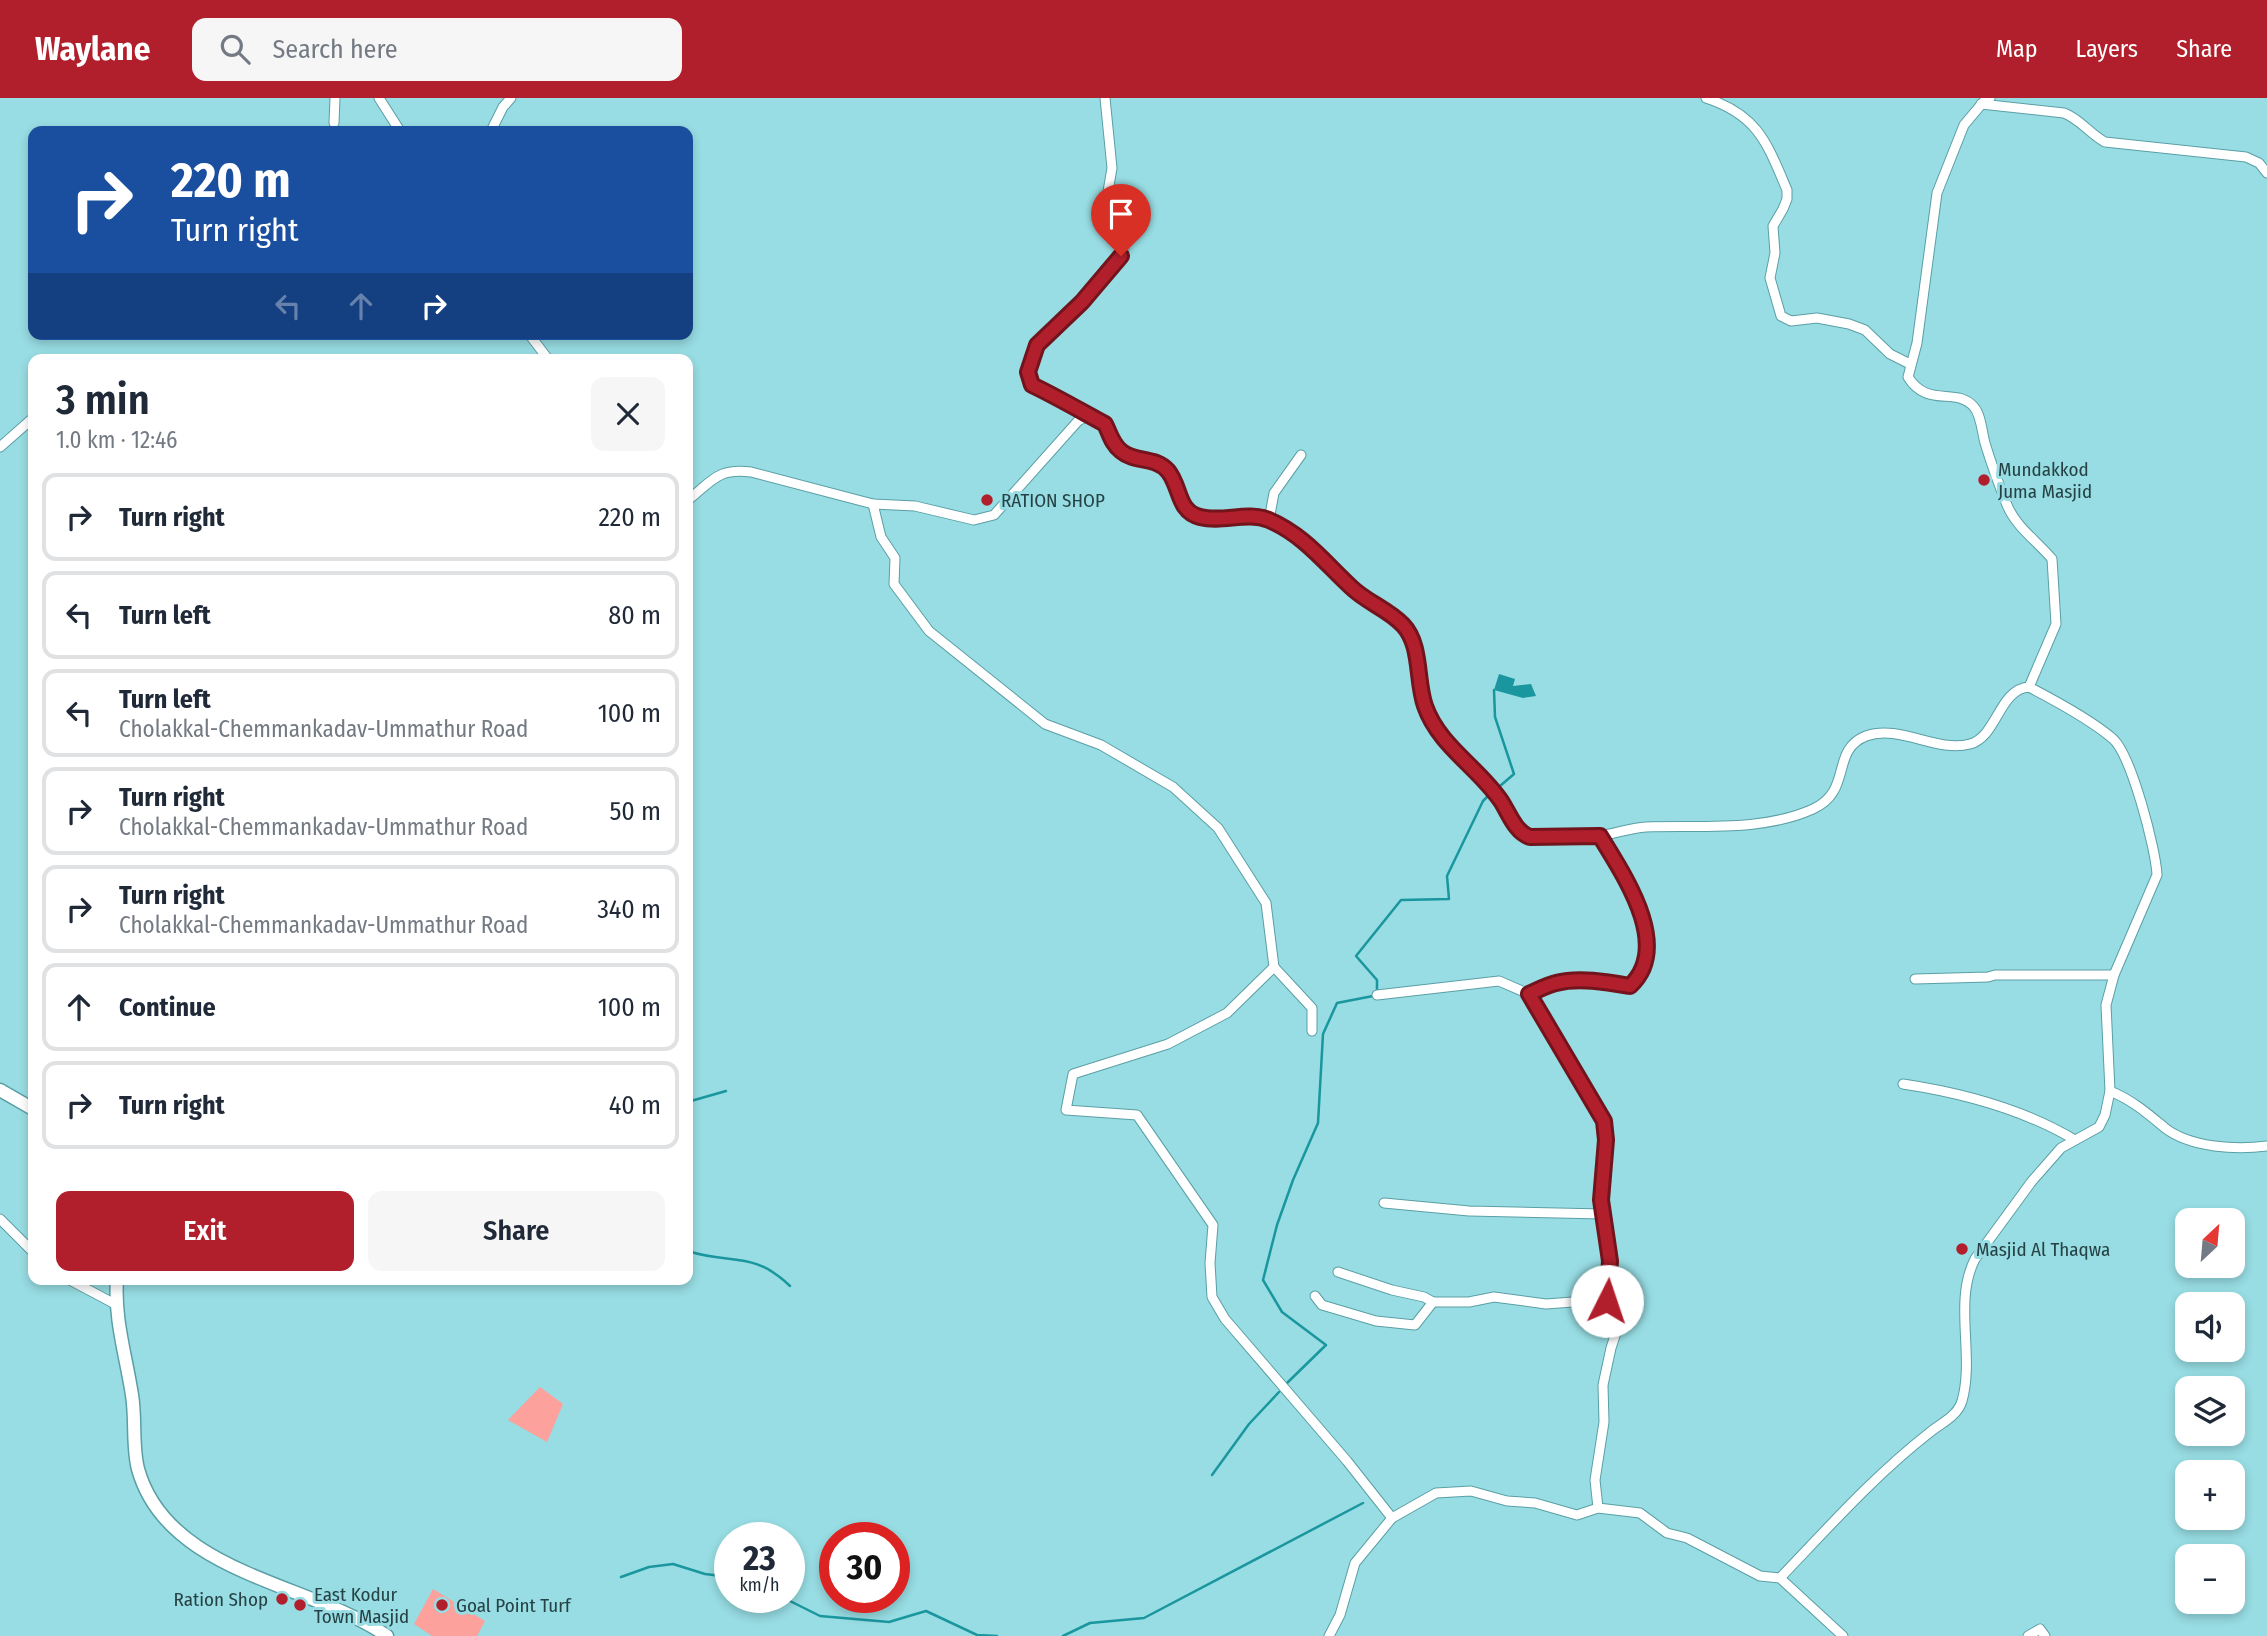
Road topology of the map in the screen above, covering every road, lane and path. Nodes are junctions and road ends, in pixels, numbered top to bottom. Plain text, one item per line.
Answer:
1 (335, 98) edge
2 (379, 98) edge
3 (511, 98) edge
4 (1105, 98) edge
5 (1706, 98) edge
6 (1990, 98) edge
7 (1981, 104) junction
8 (334, 123) dead end
9 (397, 126) edge
10 (494, 126) edge
11 (2267, 173) edge
12 (534, 340) edge
13 (544, 354) edge
14 (1910, 364) junction
15 (1087, 416) junction
16 (28, 422) edge
17 (0, 447) edge
18 (1301, 455) dead end
19 (693, 496) edge
20 (873, 504) junction
21 (1269, 520) junction
22 (2029, 687) junction
23 (1600, 836) junction
24 (1274, 967) junction
25 (2114, 975) junction
26 (1915, 979) dead end
27 (1529, 994) junction
28 (1377, 995) dead end
29 (1312, 1031) dead end
30 (1903, 1084) dead end
31 (0, 1090) edge
32 (2110, 1091) junction
33 (28, 1106) edge
34 (2075, 1140) junction
35 (2267, 1146) edge
36 (1384, 1203) dead end
37 (1604, 1214) junction
38 (0, 1219) edge
39 (28, 1247) edge
40 (1338, 1272) dead end
41 (79, 1285) edge
42 (117, 1285) edge
43 (1315, 1296) dead end
44 (1607, 1301) junction
45 (1433, 1302) junction
46 (115, 1304) junction
47 (1598, 1507) junction
48 (1392, 1518) junction
49 (1780, 1578) junction
50 (387, 1636) edge
51 (1329, 1636) edge
52 (1843, 1636) edge
53 (2028, 1636) edge
54 (2045, 1636) edge

1 - 8 street
2 - 9 street
3 - 10 street
4 - 15 street
5 - 14 street
6 - 7 street
7 - 11 street
7 - 14 street
12 - 13 street
14 - 22 street
15 - 20 street
15 - 21 street
16 - 17 street
18 - 21 street
19 - 20 street
20 - 24 street
21 - 23 street
22 - 23 street
22 - 25 street
23 - 27 street
24 - 29 street
24 - 48 street
25 - 26 street
25 - 32 street
27 - 28 street
27 - 37 street
30 - 34 street
31 - 33 main road
32 - 34 street
32 - 35 street
34 - 49 street
36 - 37 street
37 - 44 street
38 - 39 street
40 - 45 street
41 - 46 street
42 - 46 main road
43 - 45 street
44 - 45 street
44 - 47 street
46 - 50 main road
47 - 48 street
47 - 49 street
48 - 51 street
49 - 52 street
53 - 54 street

